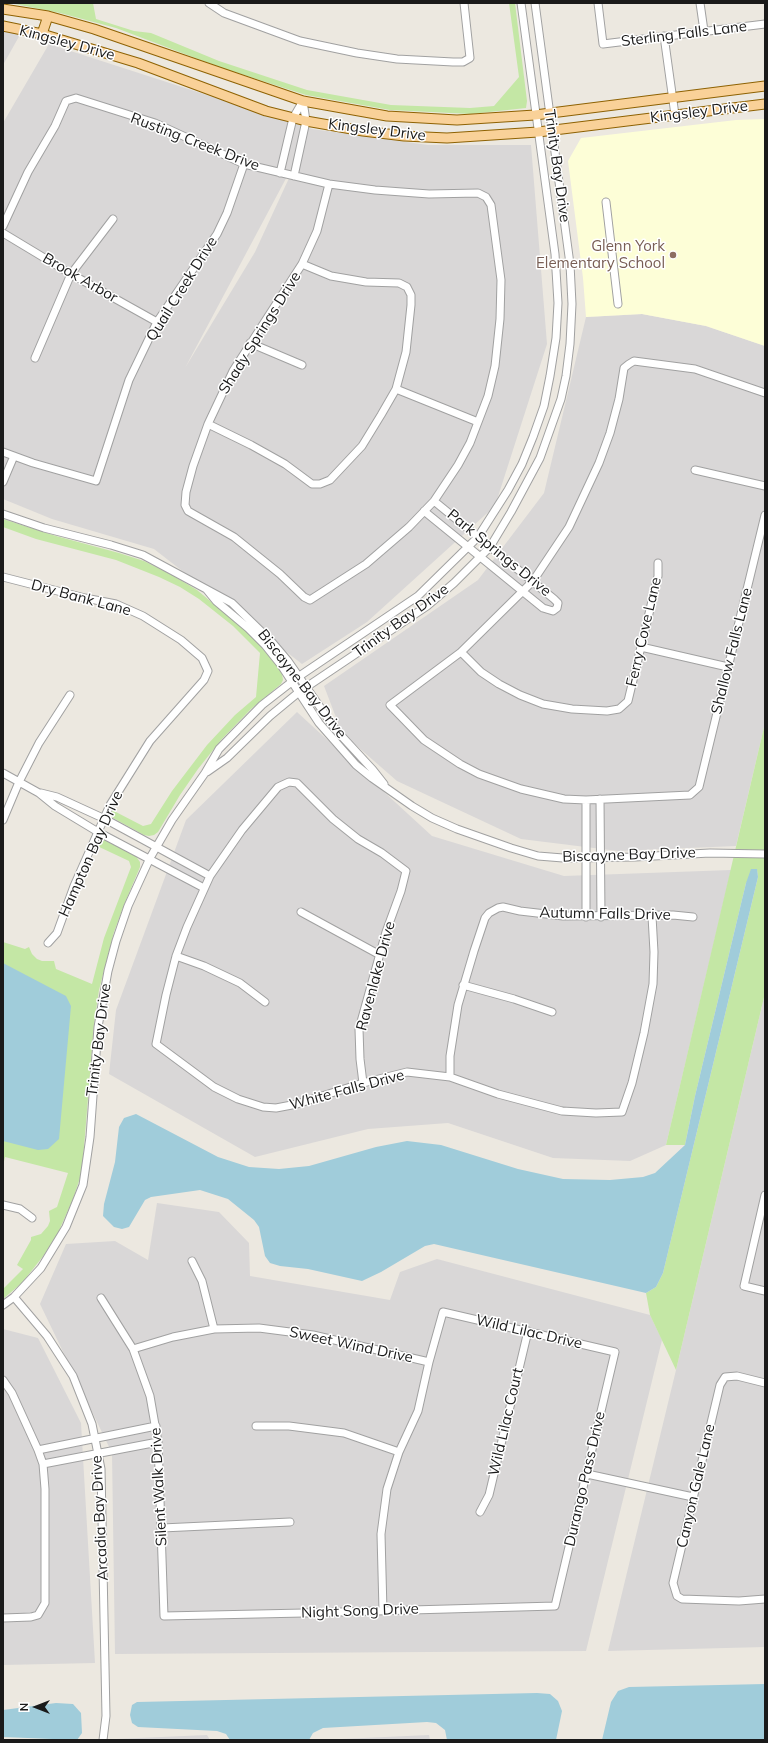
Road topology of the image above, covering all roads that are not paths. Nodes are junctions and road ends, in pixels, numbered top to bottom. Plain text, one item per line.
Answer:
1 (209, 3) edge
2 (464, 3) edge
3 (521, 3) edge
4 (535, 3) edge
5 (598, 3) edge
6 (700, 3) edge
7 (3, 9) edge
8 (48, 16) junction
9 (765, 24) edge
10 (3, 26) edge
11 (704, 31) junction
12 (42, 34) junction
13 (664, 36) junction
14 (765, 86) edge
15 (673, 98) junction
16 (303, 101) junction
17 (765, 104) edge
18 (550, 114) junction
19 (535, 115) junction
20 (675, 115) junction
21 (293, 118) junction
22 (306, 121) junction
23 (551, 130) junction
24 (538, 132) junction
25 (244, 164) junction
26 (280, 173) junction
27 (294, 176) junction
28 (329, 184) junction
29 (606, 202) dead end
30 (113, 219) dead end
31 (3, 226) edge
32 (3, 233) edge
33 (302, 264) junction
34 (71, 274) junction
35 (618, 304) dead end
36 (157, 322) junction
37 (250, 343) junction
38 (35, 358) dead end
39 (302, 365) dead end
40 (396, 389) junction
41 (765, 393) edge
42 (478, 422) junction
43 (208, 424) junction
44 (3, 452) edge
45 (14, 456) junction
46 (695, 470) dead end
47 (3, 482) edge
48 (765, 486) edge
49 (434, 501) junction
50 (424, 511) junction
51 (3, 514) edge
52 (765, 515) edge
53 (478, 537) junction
54 (469, 546) junction
55 (490, 547) junction
56 (480, 556) junction
57 (658, 563) dead end
58 (3, 577) edge
59 (533, 581) junction
60 (523, 591) junction
61 (642, 647) junction
62 (461, 652) junction
63 (728, 667) junction
64 (208, 671) joint
65 (295, 679) junction
66 (303, 690) junction
67 (70, 695) dead end
68 (3, 773) edge
69 (206, 773) junction
70 (19, 782) junction
71 (39, 793) junction
72 (600, 799) junction
73 (586, 800) junction
74 (104, 819) junction
75 (3, 820) edge
76 (98, 832) junction
77 (156, 846) junction
78 (765, 854) edge
79 (150, 858) junction
80 (601, 858) junction
81 (586, 859) junction
82 (210, 876) junction
83 (204, 888) junction
84 (301, 912) dead end
85 (652, 916) junction
86 (586, 917) junction
87 (601, 917) junction
88 (693, 917) dead end
89 (48, 943) dead end
90 (380, 955) junction
91 (176, 956) junction
92 (463, 985) junction
93 (265, 1002) dead end
94 (552, 1012) dead end
95 (450, 1077) junction
96 (363, 1083) junction
97 (765, 1196) edge
98 (3, 1205) edge
99 (32, 1218) dead end
100 (192, 1261) dead end
101 (765, 1291) edge
102 (14, 1297) junction
103 (100, 1298) dead end
104 (3, 1305) edge
105 (214, 1329) junction
106 (528, 1331) junction
107 (133, 1350) junction
108 (615, 1352) joint
109 (429, 1362) junction
110 (3, 1380) edge
111 (765, 1383) edge
112 (156, 1426) junction
113 (256, 1426) dead end
114 (95, 1438) junction
115 (158, 1442) junction
116 (38, 1450) junction
117 (399, 1452) junction
118 (98, 1453) junction
119 (43, 1464) junction
120 (587, 1474) junction
121 (693, 1497) junction
122 (480, 1512) dead end
123 (290, 1522) dead end
124 (162, 1528) junction
125 (765, 1599) edge
126 (555, 1606) joint
127 (383, 1611) junction
128 (164, 1616) joint
129 (3, 1618) edge
130 (103, 1740) edge

1 - 2 street
3 - 19 street, Trinity Bay Drive
4 - 18 street, Trinity Bay Drive
5 - 13 street, Sterling Falls Lane
6 - 11 street
7 - 8 main road, Kingsley Drive
8 - 12 main road
8 - 16 main road, Kingsley Drive
9 - 11 street, Sterling Falls Lane
10 - 12 main road, Kingsley Drive
11 - 13 street, Sterling Falls Lane
12 - 21 main road, Kingsley Drive
13 - 15 street
14 - 15 main road, Kingsley Drive
15 - 18 main road, Kingsley Drive
15 - 20 street
16 - 19 main road, Kingsley Drive
16 - 21 street
16 - 22 street
17 - 20 main road, Kingsley Drive
18 - 19 main road, Kingsley Drive
18 - 23 street, Trinity Bay Drive
19 - 24 street, Trinity Bay Drive
20 - 23 main road, Kingsley Drive
21 - 22 main road, Kingsley Drive
21 - 26 street
22 - 24 main road, Kingsley Drive
22 - 27 street
23 - 24 main road, Kingsley Drive
23 - 55 street, Trinity Bay Drive
24 - 53 street, Trinity Bay Drive
25 - 26 street, Rusting Creek Drive
25 - 31 street, Rusting Creek Drive
25 - 36 street, Quail Creek Drive
26 - 27 street, Rusting Creek Drive
27 - 28 street, Rusting Creek Drive
28 - 33 street, Shady Springs Drive
28 - 42 street, Rusting Creek Drive
29 - 35 street
30 - 34 street
32 - 34 street, Brook Arbor
33 - 37 street, Shady Springs Drive
33 - 40 street
34 - 36 street, Brook Arbor
34 - 38 street
36 - 45 street, Quail Creek Drive
37 - 39 street
37 - 43 street, Shady Springs Drive
40 - 42 street
40 - 43 street
41 - 59 street
42 - 49 street
43 - 50 street, Shady Springs Drive
44 - 45 street
45 - 47 street
46 - 48 street
49 - 50 street
49 - 53 street, Park Springs Drive
50 - 54 street, Park Springs Drive
51 - 65 street, Biscayne Bay Drive
52 - 63 street, Shallow Falls Lane
53 - 54 street, Trinity Bay Drive
53 - 55 street, Park Springs Drive
54 - 56 street, Park Springs Drive
54 - 65 street, Trinity Bay Drive
55 - 56 street, Trinity Bay Drive
55 - 59 street, Park Springs Drive
56 - 60 street, Park Springs Drive
56 - 66 street, Trinity Bay Drive
57 - 61 street, Ferry Cove Lane
58 - 64 street, Dry Bank Lane
59 - 60 street
59 - 60 street, Park Springs Drive
60 - 62 street
61 - 62 street, Ferry Cove Lane
61 - 63 street
62 - 73 street
63 - 72 street, Shallow Falls Lane
64 - 74 street, Hampton Bay Drive
65 - 66 street, Biscayne Bay Drive
65 - 69 street, Trinity Bay Drive
66 - 69 street, Trinity Bay Drive
66 - 81 street, Biscayne Bay Drive
67 - 70 street
68 - 70 street
69 - 77 street, Trinity Bay Drive
70 - 71 street
70 - 75 street
71 - 74 street
71 - 76 street
72 - 73 street
72 - 80 street
73 - 81 street
74 - 76 street, Hampton Bay Drive
74 - 77 street
76 - 79 street
76 - 89 street, Hampton Bay Drive
77 - 79 street, Trinity Bay Drive
77 - 82 street
78 - 80 street, Biscayne Bay Drive
79 - 83 street
79 - 102 street, Trinity Bay Drive
80 - 81 street, Biscayne Bay Drive
80 - 87 street
81 - 86 street
82 - 83 street
82 - 90 street, Ravenlake Drive
83 - 91 street
84 - 90 street
85 - 87 street, Autumn Falls Drive
85 - 88 street, Autumn Falls Drive
85 - 95 street, White Falls Drive
86 - 87 street, Autumn Falls Drive
86 - 92 street, Autumn Falls Drive
90 - 96 street, Ravenlake Drive
91 - 93 street
91 - 96 street, White Falls Drive
92 - 94 street
92 - 95 street
95 - 96 street, White Falls Drive
97 - 101 street
98 - 99 street
100 - 105 street
102 - 104 street, Trinity Bay Drive
102 - 114 street, Arcadia Bay Drive
103 - 107 street, Silent Walk Drive
105 - 107 street, Sweet Wind Drive
105 - 109 street, Sweet Wind Drive
106 - 108 street, Wild Lilac Drive
106 - 109 street, Wild Lilac Drive
106 - 122 street, Wild Lilac Court
107 - 112 street, Silent Walk Drive
108 - 120 street, Durango Pass Drive
109 - 117 street
110 - 116 street
111 - 121 street, Canyon Gale Lane
112 - 114 street
112 - 115 street, Silent Walk Drive
113 - 117 street
114 - 116 street
114 - 118 street, Arcadia Bay Drive
115 - 118 street
115 - 124 street, Silent Walk Drive
116 - 119 street
117 - 127 street
118 - 119 street
118 - 130 street, Arcadia Bay Drive
119 - 129 street
120 - 121 street
120 - 126 street, Durango Pass Drive
121 - 125 street, Canyon Gale Lane
123 - 124 street
124 - 128 street, Silent Walk Drive
126 - 127 street, Night Song Drive
127 - 128 street, Night Song Drive

